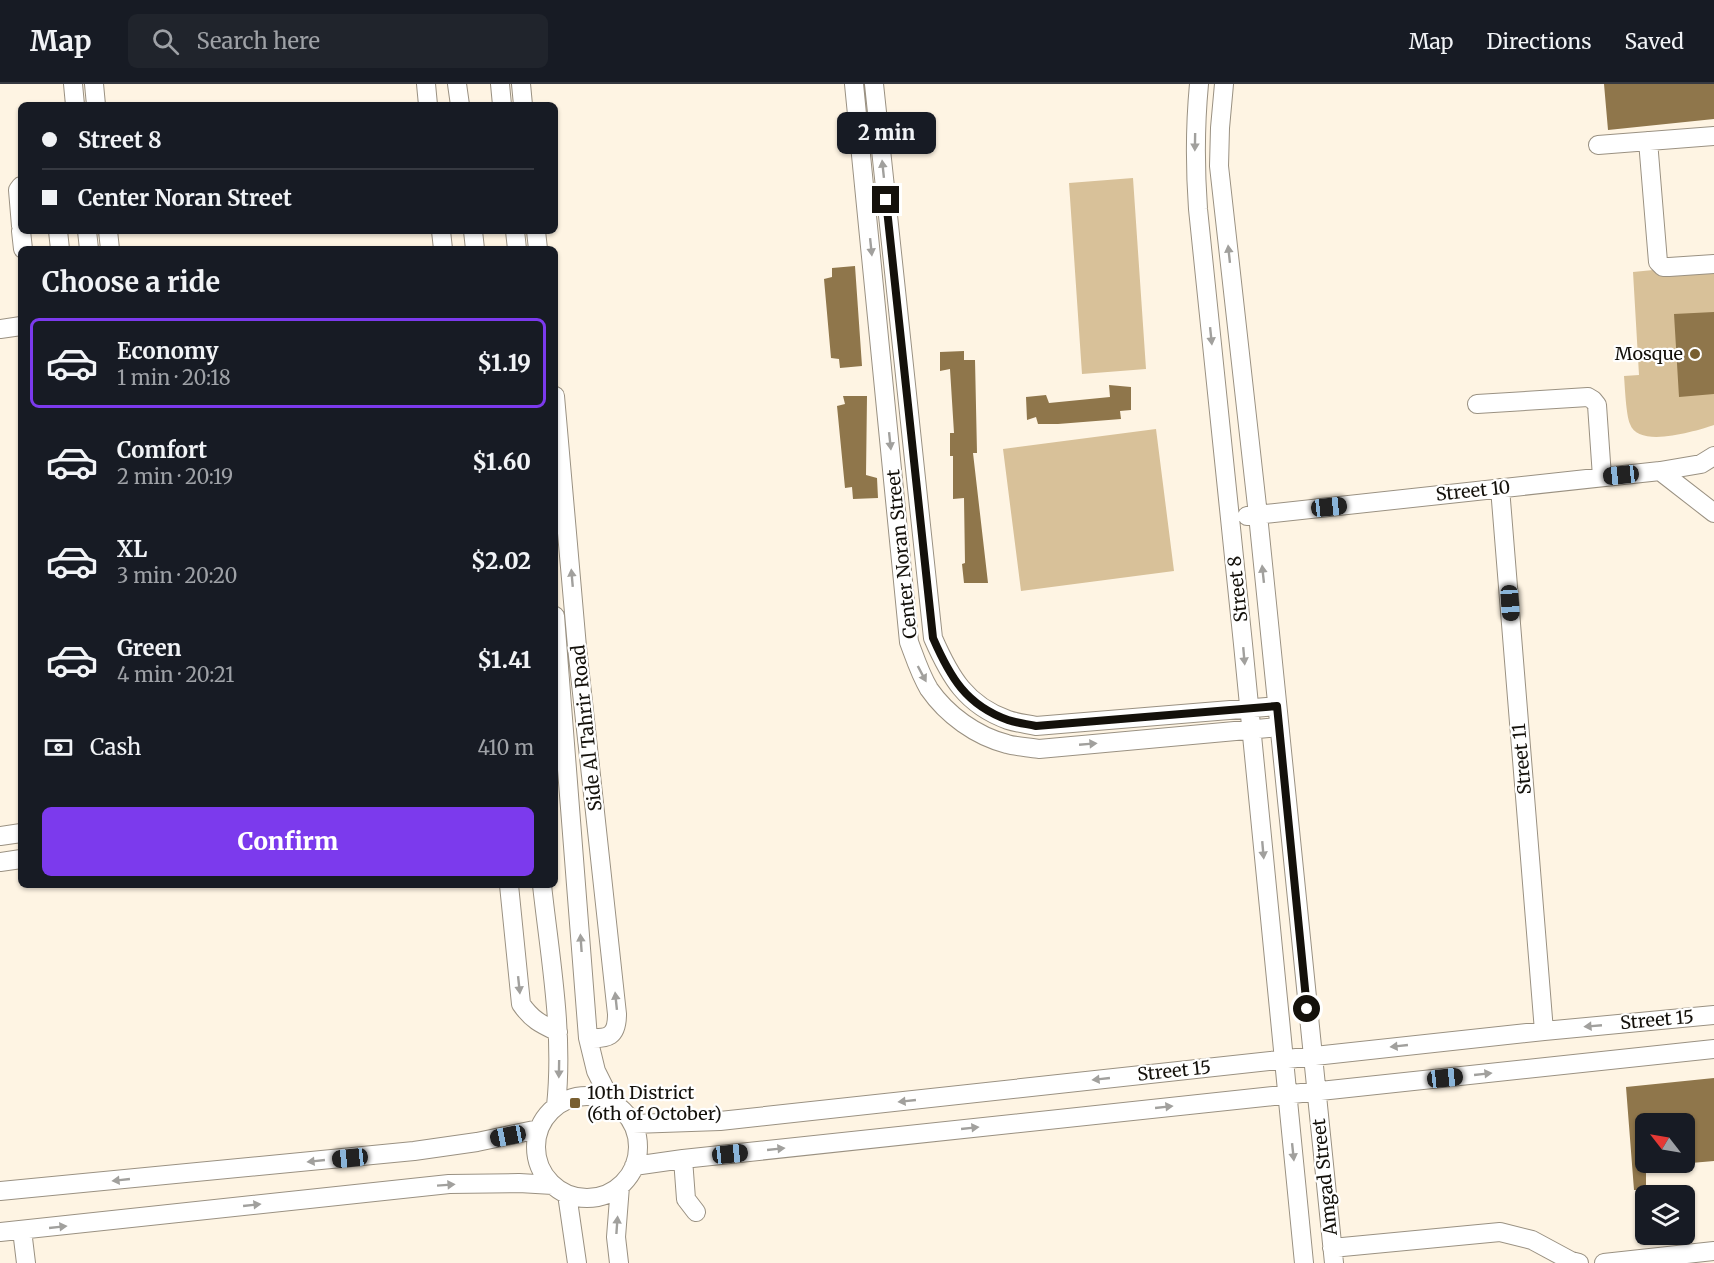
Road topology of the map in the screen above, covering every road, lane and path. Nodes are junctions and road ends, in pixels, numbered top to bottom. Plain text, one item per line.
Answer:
1 (73, 84) edge
2 (94, 84) edge
3 (426, 84) edge
4 (458, 84) edge
5 (500, 84) edge
6 (520, 84) edge
7 (854, 84) edge
8 (874, 84) edge
9 (1199, 84) edge
10 (1224, 84) edge
11 (75, 102) edge
12 (96, 102) edge
13 (428, 102) edge
14 (460, 102) edge
15 (502, 102) edge
16 (523, 102) edge
17 (1714, 137) edge
18 (1648, 141) junction
19 (1598, 145) dead end
20 (1714, 264) edge
21 (18, 326) edge
22 (0, 329) edge
23 (1477, 404) dead end
24 (558, 429) edge
25 (1714, 456) edge
26 (1660, 471) junction
27 (1602, 477) junction
28 (1500, 488) junction
29 (1714, 513) edge
30 (1258, 515) junction
31 (1230, 518) junction
32 (574, 604) junction
33 (558, 606) edge
34 (558, 654) edge
35 (1277, 706) junction
36 (1249, 709) junction
37 (1279, 727) junction
38 (1251, 730) junction
39 (18, 833) edge
40 (0, 836) edge
41 (18, 859) edge
42 (0, 862) edge
43 (509, 888) edge
44 (542, 888) edge
45 (1714, 1015) edge
46 (1544, 1031) junction
47 (558, 1032) junction
48 (588, 1038) junction
49 (1714, 1049) edge
50 (1312, 1056) junction
51 (1284, 1059) junction
52 (1316, 1091) junction
53 (1288, 1094) junction
54 (611, 1101) junction
55 (556, 1106) junction
56 (633, 1124) junction
57 (540, 1129) junction
58 (683, 1159) junction
59 (634, 1166) junction
60 (620, 1186) junction
61 (560, 1189) junction
62 (0, 1191) edge
63 (696, 1212) dead end
64 (22, 1230) junction
65 (0, 1232) edge
66 (1714, 1251) edge
67 (1333, 1255) edge
68 (26, 1263) edge
69 (577, 1263) edge
70 (619, 1263) edge
71 (1304, 1263) edge
72 (1579, 1263) edge
73 (1604, 1263) edge

1 - 11 street
2 - 12 street
3 - 13 street
4 - 14 street
5 - 15 street
6 - 16 street
7 -> 38 street, Center Noran Street
36 -> 8 street, Center Noran Street
9 -> 31 street, Street 8
30 -> 10 street, Street 8
17 - 18 street
18 - 19 street
18 - 20 street
21 - 22 street
23 - 27 street
32 -> 24 street, Side Al Tahrir Road
25 - 26 street, Street 10
26 - 27 street, Street 10
26 - 29 street
27 - 28 street, Street 10
28 - 30 street, Street 10
28 - 46 street, Street 11
30 - 31 street, Street 10
35 -> 30 street, Street 8
31 -> 36 street, Street 8
32 - 33 street
48 -> 32 street, Side Al Tahrir Road
48 -> 34 street
35 - 36 street, Center Noran Street
35 - 37 street, Street 8
36 - 38 street, Street 8
37 - 38 street, Center Noran Street
37 - 50 street, Street 8
38 -> 51 street, Street 8
39 - 40 street
41 - 42 street
43 -> 47 street
44 - 47 street
45 -> 46 street, Street 15
46 -> 50 street, Street 15
47 -> 55 street
48 - 54 street
52 -> 49 street, Street 15
50 - 51 street, Street 15
50 - 52 street, Street 8
51 - 53 street, Street 8
51 -> 56 street, Street 15
52 - 53 street, Street 15
52 - 67 street, Amgad Street
58 -> 53 street, Street 15
53 -> 71 street, Amgad Street
54 - 55 street
54 - 56 street
55 - 57 street
56 - 59 street
57 - 61 street
57 -> 62 street
58 - 59 street, Street 15
58 - 63 street
59 - 60 street
60 - 61 street
70 -> 60 street
64 -> 61 street
61 - 69 street
64 - 65 street
64 - 68 street
66 - 73 street
67 - 72 street

